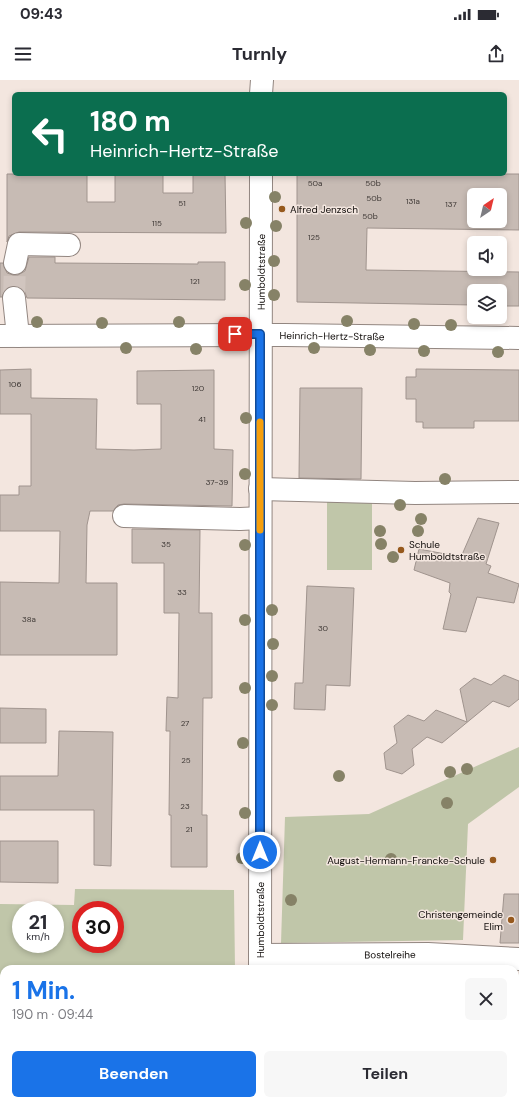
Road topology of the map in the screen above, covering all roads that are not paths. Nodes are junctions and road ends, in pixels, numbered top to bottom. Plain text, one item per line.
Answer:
1 (262, 80) edge
2 (261, 92) edge
3 (261, 176) edge
4 (69, 245) dead end
5 (15, 263) tunnel mouth
6 (14, 298) tunnel mouth
7 (260, 334) junction
8 (9, 336) edge
9 (519, 338) edge
10 (260, 489) junction
11 (519, 492) edge
12 (124, 516) dead end
13 (260, 518) junction
14 (519, 959) edge
15 (260, 962) edge

1 - 2 street
3 - 7 street, Humboldtstraße
4 - 5 street
6 - 8 street
7 - 8 street, Heinrich-Hertz-Straße
7 - 9 street, Heinrich-Hertz-Straße
7 - 10 street, Humboldtstraße
10 - 11 street
10 - 13 street, Humboldtstraße
12 - 13 street
13 - 15 street, Humboldtstraße
14 - 15 street, Bostelreihe

